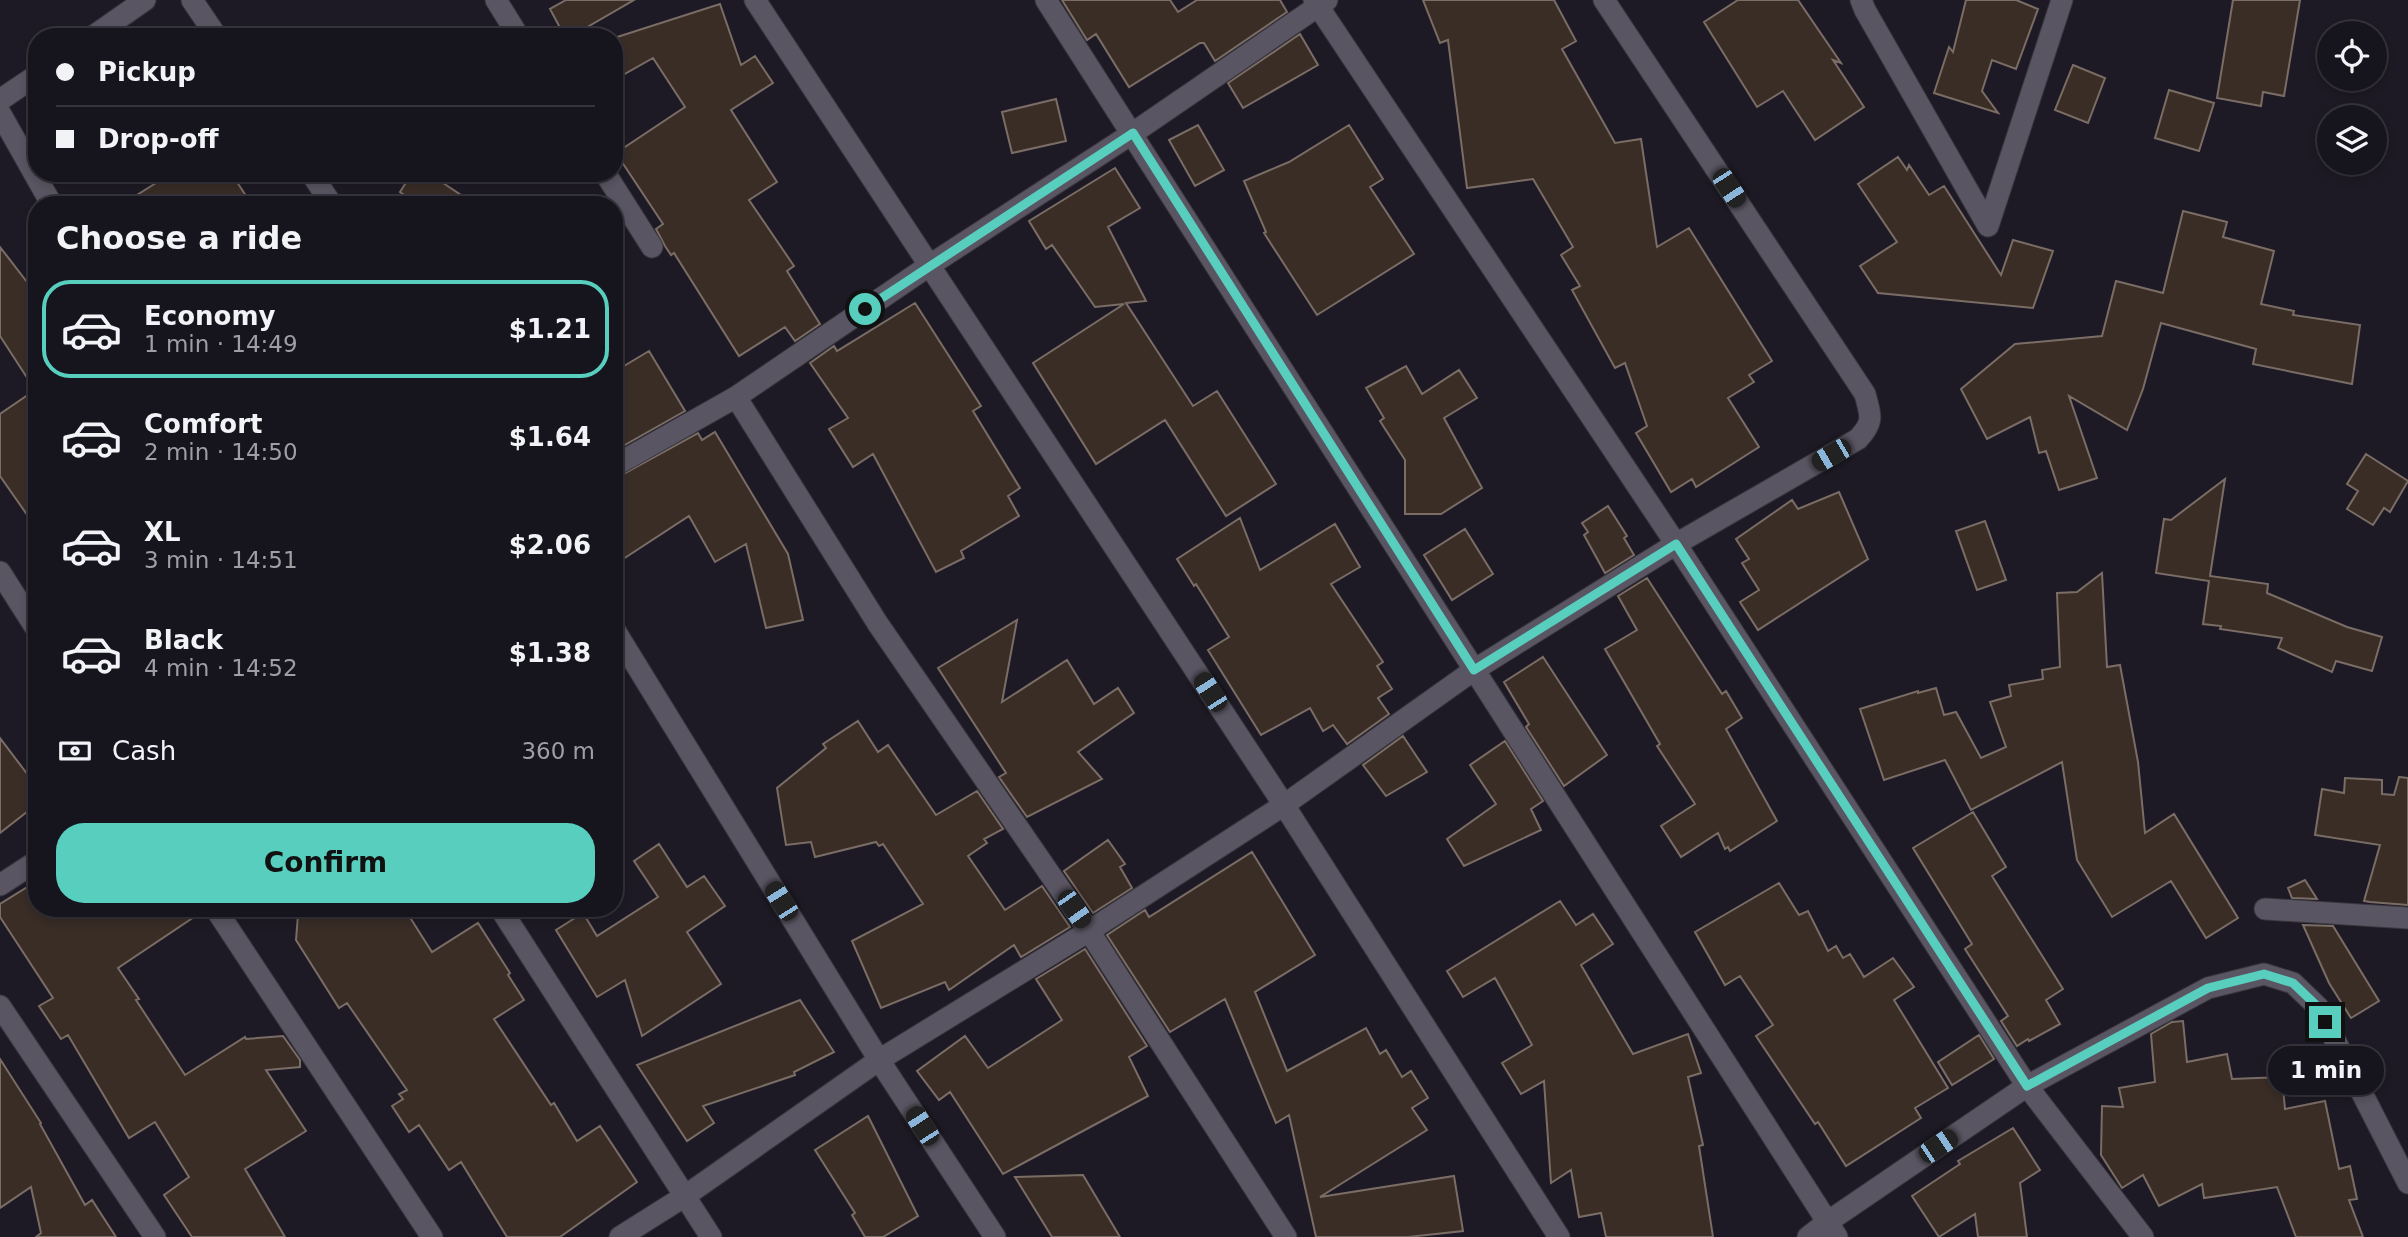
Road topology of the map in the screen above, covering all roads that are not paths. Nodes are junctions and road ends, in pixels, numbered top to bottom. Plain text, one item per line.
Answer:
1 (145, 0) edge
2 (192, 0) edge
3 (496, 0) edge
4 (755, 0) edge
5 (1046, 0) edge
6 (1604, 0) edge
7 (1861, 0) edge
8 (2062, 0) edge
9 (1319, 2) edge
10 (105, 28) edge
11 (211, 28) edge
12 (513, 28) edge
13 (28, 81) edge
14 (0, 100) edge
15 (0, 113) edge
16 (1133, 133) junction
17 (28, 163) edge
18 (623, 201) edge
19 (652, 247) dead end
20 (930, 265) junction
21 (736, 397) junction
22 (623, 461) edge
23 (1676, 544) junction
24 (0, 572) edge
25 (28, 616) edge
26 (623, 644) edge
27 (1474, 670) junction
28 (1284, 805) junction
29 (28, 867) edge
30 (0, 885) edge
31 (2265, 909) dead end
32 (221, 917) edge
33 (505, 917) edge
34 (2408, 918) edge
35 (1089, 931) junction
36 (0, 1006) edge
37 (879, 1060) junction
38 (2027, 1086) junction
39 (2408, 1183) edge
40 (685, 1196) junction
41 (1831, 1230) edge
42 (155, 1237) edge
43 (432, 1237) edge
44 (620, 1237) edge
45 (711, 1237) edge
46 (995, 1237) edge
47 (1286, 1237) edge
48 (1559, 1237) edge
49 (1808, 1237) edge
50 (2143, 1237) edge

1 - 10 street
2 - 11 street
3 - 12 street
4 - 20 street
5 - 16 street
6 - 23 street
7 - 8 street
9 - 16 street
9 - 23 street
13 - 14 street
15 - 17 street
16 - 20 street
16 - 27 street
18 - 19 street
20 - 21 street
20 - 28 street
21 - 22 street
21 - 35 street
23 - 27 street
23 - 38 street
24 - 25 street
26 - 37 street
27 - 28 street
27 - 41 street
28 - 35 street
28 - 48 street
29 - 30 street
31 - 34 street
32 - 43 street
33 - 40 street
35 - 37 street
35 - 47 street
36 - 42 street
37 - 40 street
37 - 46 street
38 - 39 street
38 - 41 street
38 - 50 street
40 - 44 street
40 - 45 street
41 - 49 street

